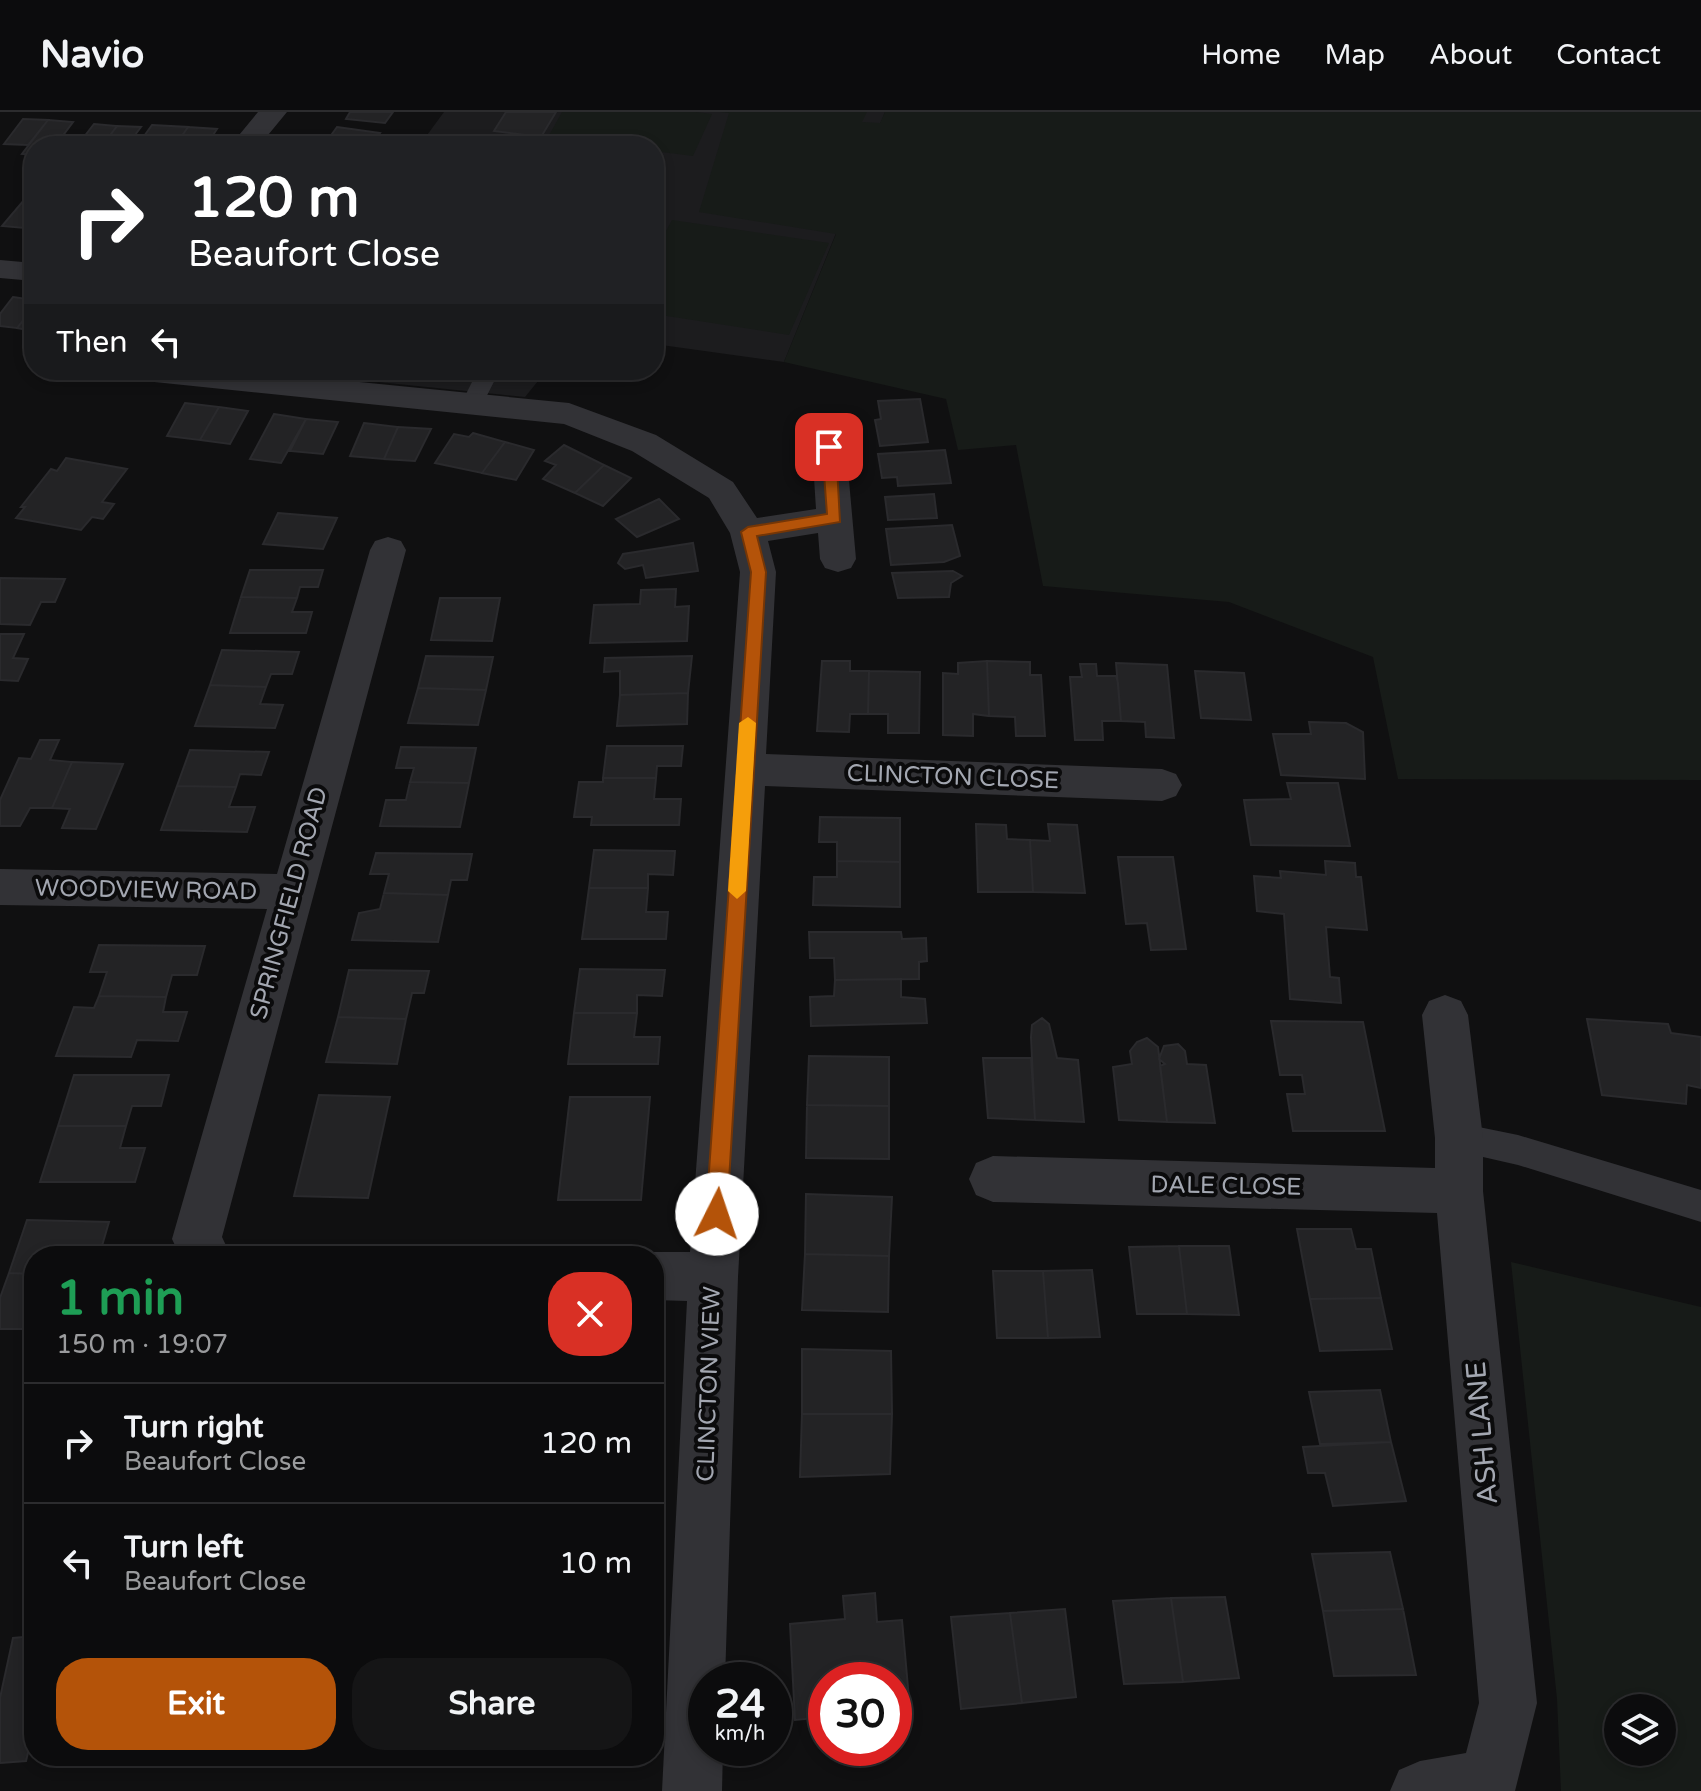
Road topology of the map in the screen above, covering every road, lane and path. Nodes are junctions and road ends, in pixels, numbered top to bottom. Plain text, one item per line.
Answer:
1 (264, 113) edge
2 (250, 136) edge
3 (0, 269) edge
4 (24, 271) edge
5 (339, 380) edge
6 (481, 387) edge
7 (829, 447) dead end
8 (834, 518) junction
9 (748, 532) junction
10 (388, 550) dead end
11 (838, 559) dead end
12 (744, 769) junction
13 (1162, 785) dead end
14 (0, 887) edge
15 (292, 892) junction
16 (1445, 1015) dead end
17 (1459, 1138) junction
18 (993, 1179) dead end
19 (1459, 1191) junction
20 (1701, 1206) edge
21 (201, 1246) edge
22 (664, 1276) edge
23 (713, 1277) junction
24 (692, 1791) edge
25 (1420, 1791) edge

1 - 2 street
3 - 4 street
5 - 6 street, CLINCTON VIEW
6 - 9 street, CLINCTON VIEW
7 - 8 street
8 - 9 street
8 - 11 street
9 - 12 street, CLINCTON VIEW
10 - 15 street, SPRINGFIELD ROAD
12 - 13 street, CLINCTON CLOSE
12 - 23 street, CLINCTON VIEW
14 - 15 street, WOODVIEW ROAD
15 - 21 street, SPRINGFIELD ROAD
16 - 17 street, ASH LANE
17 - 19 street, ASH LANE
17 - 20 lane
18 - 19 street, DALE CLOSE
19 - 25 street, ASH LANE
22 - 23 street
23 - 24 street, CLINCTON VIEW

